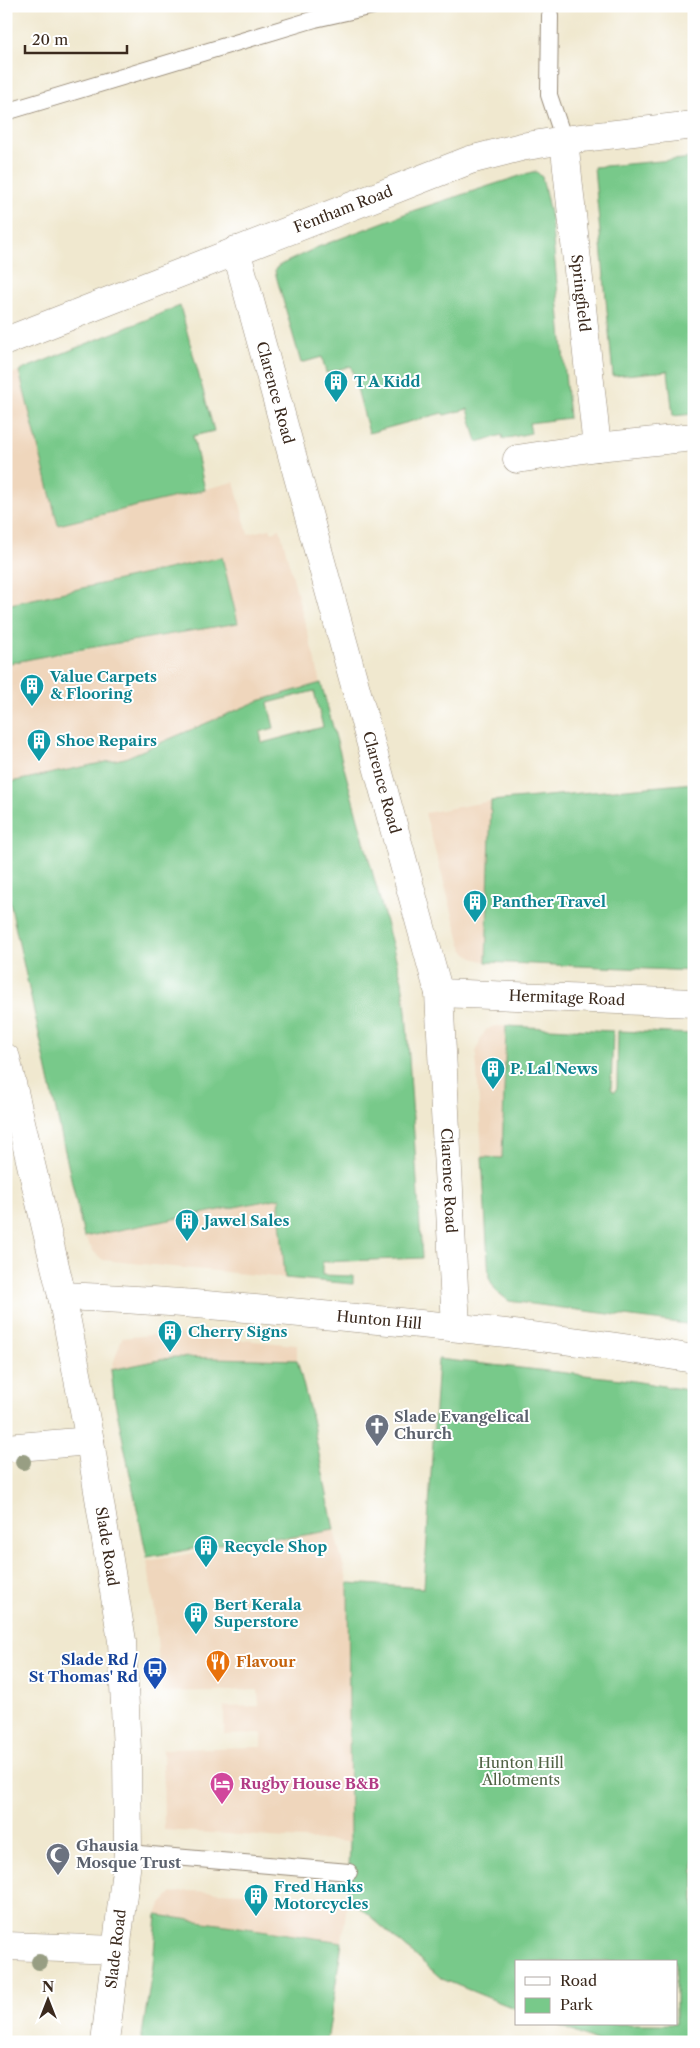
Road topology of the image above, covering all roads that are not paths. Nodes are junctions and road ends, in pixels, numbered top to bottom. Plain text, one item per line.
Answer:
1 (373, 6) edge
2 (550, 15) dead end
3 (6, 112) edge
4 (694, 125) edge
5 (564, 140) junction
6 (236, 250) junction
7 (6, 341) edge
8 (694, 437) edge
9 (596, 447) junction
10 (517, 459) dead end
11 (439, 993) junction
12 (694, 1003) edge
13 (6, 1058) edge
14 (62, 1296) junction
15 (456, 1327) junction
16 (694, 1359) edge
17 (90, 1440) junction
18 (6, 1448) edge
19 (128, 1853) junction
20 (349, 1872) dead end
21 (6, 1946) edge
22 (116, 1950) junction
23 (104, 2042) edge

1 - 3 lane
2 - 5 lane
4 - 5 street, Fentham Road
5 - 6 street, Fentham Road
5 - 9 street, Springfield
6 - 7 street, Fentham Road
6 - 11 street, Clarence Road
8 - 9 street
9 - 10 street
11 - 12 street, Hermitage Road
11 - 15 street, Clarence Road
13 - 14 street, Slade Road
14 - 15 street, Hunton Hill
14 - 17 street, Slade Road
15 - 16 street, Hunton Hill
17 - 18 street
17 - 19 street, Slade Road
19 - 20 lane
19 - 22 street, Slade Road
21 - 22 street
22 - 23 street, Slade Road

